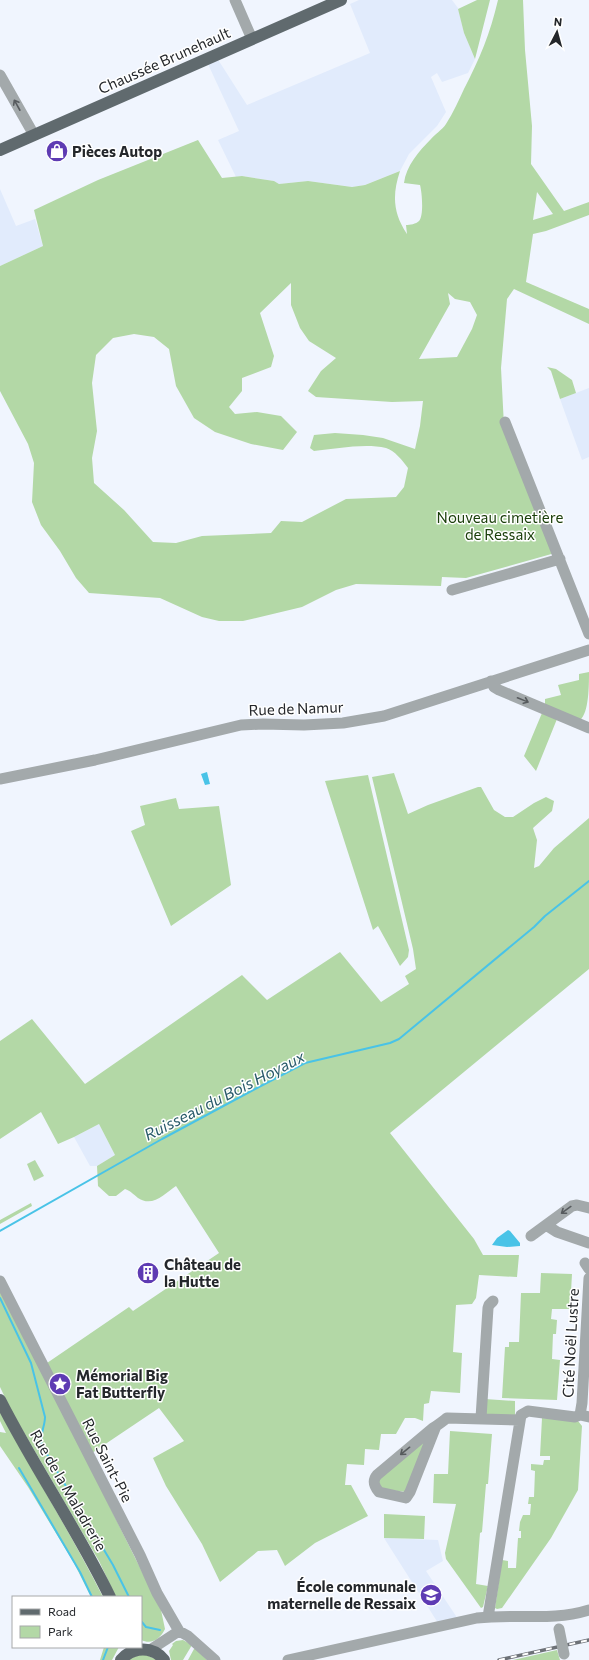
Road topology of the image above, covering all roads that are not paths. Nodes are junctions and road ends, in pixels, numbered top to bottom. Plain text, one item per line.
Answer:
1 (235, 0) edge
2 (341, 0) edge
3 (252, 39) junction
4 (0, 75) edge
5 (34, 135) junction
6 (0, 150) edge
7 (505, 422) dead end
8 (560, 559) junction
9 (452, 590) dead end
10 (589, 634) edge
11 (589, 650) edge
12 (491, 681) junction
13 (589, 728) edge
14 (0, 779) edge
15 (589, 1208) edge
16 (546, 1225) junction
17 (531, 1236) dead end
18 (589, 1243) edge
19 (589, 1278) edge
20 (0, 1281) edge
21 (493, 1301) dead end
22 (0, 1400) edge
23 (584, 1416) edge
24 (481, 1418) junction
25 (520, 1420) junction
26 (436, 1426) junction
27 (109, 1596) edge
28 (589, 1610) edge
29 (488, 1617) junction
30 (556, 1617) junction
31 (179, 1631) junction
32 (167, 1640) junction
33 (145, 1648) edge
34 (124, 1654) edge
35 (566, 1657) edge
36 (164, 1659) edge
37 (215, 1660) edge
38 (288, 1660) edge

1 - 3 street
2 - 3 main road, Chaussée Brunehault
3 - 5 main road, Chaussée Brunehault
5 -> 4 street
5 - 6 main road, Chaussée Brunehault
7 - 8 street
8 - 9 street
8 - 10 street
11 - 12 street, Rue de Namur
12 -> 13 street
12 - 14 street, Rue de Namur
15 -> 16 street
16 - 17 street
16 - 18 street
19 - 23 street, Cité Noël Lustre
20 - 31 street, Rue Saint-Pie
21 - 24 street
22 - 27 main road, Rue de la Maladrerie
23 - 25 street, Cité Noël Lustre
24 - 25 street
24 - 26 street
25 - 29 street
26 -> 26 street
28 - 30 street
29 - 30 street
29 - 38 street
30 - 35 street, bridge
31 - 32 street
31 - 37 street
32 - 33 street
32 - 36 street
33 - 34 main road
33 - 36 main road

